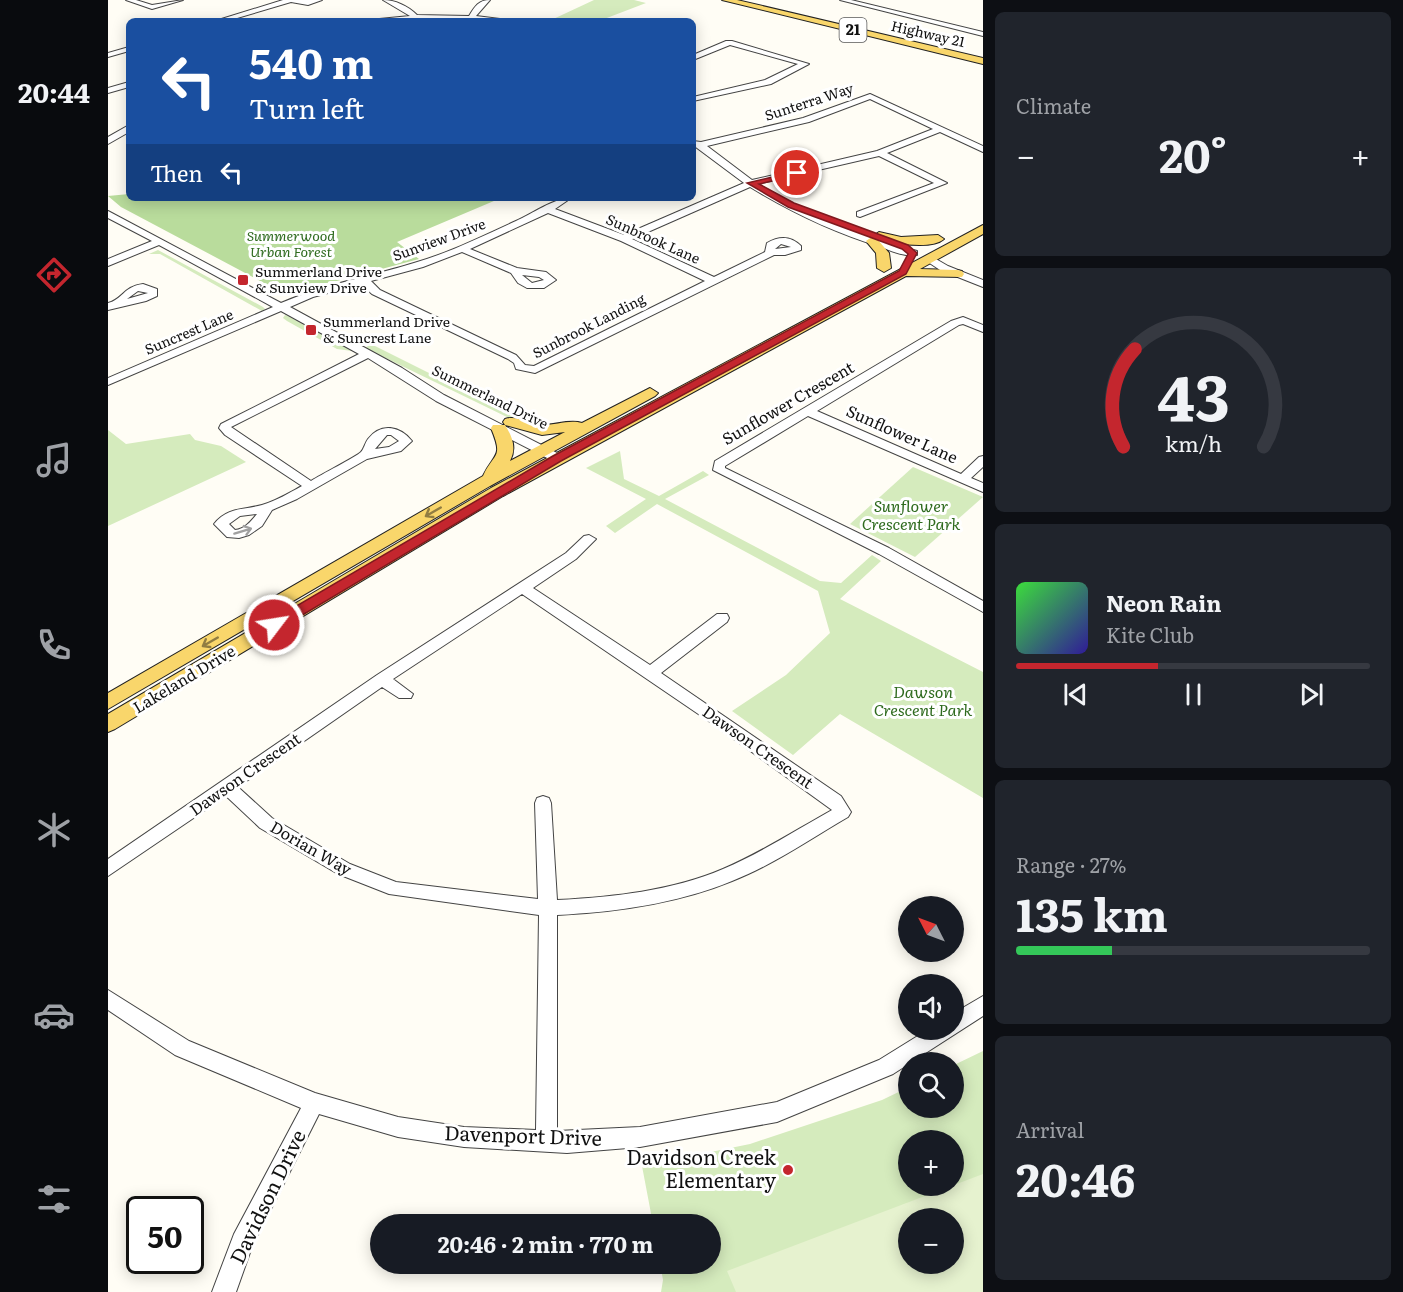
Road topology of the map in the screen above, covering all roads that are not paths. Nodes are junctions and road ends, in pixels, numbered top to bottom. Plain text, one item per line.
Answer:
1 (129, 0) edge
2 (180, 0) edge
3 (290, 0) edge
4 (319, 0) edge
5 (386, 0) edge
6 (487, 0) edge
7 (726, 0) edge
8 (761, 0) edge
9 (843, 0) edge
10 (472, 17) junction
11 (229, 18) edge
12 (414, 18) edge
13 (444, 18) edge
14 (482, 18) edge
15 (983, 34) edge
16 (126, 50) edge
17 (983, 53) edge
18 (108, 55) edge
19 (696, 57) edge
20 (983, 61) edge
21 (126, 85) edge
22 (108, 91) edge
23 (696, 98) edge
24 (108, 127) edge
25 (940, 129) junction
26 (126, 130) edge
27 (126, 131) edge
28 (108, 142) edge
29 (696, 146) edge
30 (696, 146) edge
31 (983, 149) edge
32 (880, 153) junction
33 (751, 183) junction
34 (562, 201) edge
35 (548, 210) junction
36 (108, 214) edge
37 (860, 214) dead end
38 (983, 216) edge
39 (983, 229) edge
40 (875, 238) junction
41 (624, 239) junction
42 (938, 239) junction
43 (159, 242) junction
44 (955, 244) junction
45 (462, 249) junction
46 (770, 253) dead end
47 (930, 255) junction
48 (908, 262) junction
49 (108, 263) edge
50 (884, 268) junction
51 (516, 272) dead end
52 (961, 272) junction
53 (983, 276) edge
54 (363, 279) junction
55 (712, 280) junction
56 (983, 284) edge
57 (282, 308) junction
58 (983, 328) edge
59 (367, 354) junction
60 (108, 382) edge
61 (808, 411) junction
62 (596, 421) junction
63 (505, 425) junction
64 (555, 451) junction
65 (366, 454) dead end
66 (983, 460) edge
67 (963, 479) junction
68 (484, 482) junction
69 (310, 486) junction
70 (983, 488) edge
71 (267, 508) dead end
72 (589, 539) dead end
73 (523, 588) junction
74 (983, 607) edge
75 (722, 618) dead end
76 (652, 672) junction
77 (382, 679) junction
78 (405, 694) dead end
79 (108, 702) edge
80 (108, 724) edge
81 (227, 787) junction
82 (543, 803) dead end
83 (822, 824) joint
84 (108, 869) edge
85 (548, 908) junction
86 (108, 999) edge
87 (983, 1005) edge
88 (964, 1017) edge
89 (929, 1040) edge
90 (314, 1103) junction
91 (546, 1140) junction
92 (224, 1292) edge

1 - 2 street
3 - 4 street
3 - 11 street
5 - 12 street
6 - 10 street
7 - 20 main road, Highway 21 / 21
8 - 17 main road, Highway 21 / 21
9 - 15 street
10 - 13 street
10 - 14 street
16 - 18 street
19 - 23 street
21 - 22 street
24 - 26 street
25 - 29 street, Sunterra Way
25 - 31 street, Sunterra Way
25 - 32 street
27 - 28 street
30 - 33 street
32 - 33 street
32 - 37 street
33 - 40 street
33 - 41 street
34 - 35 street, Sunview Drive
35 - 41 street, Sunbrook Lane
35 - 45 street, Sunview Drive
36 - 43 street, Summerland Drive
38 - 42 main road, Lakeland Drive
39 - 44 main road, Lakeland Drive
40 - 42 main road
40 - 48 street
40 - 50 main road
41 - 55 street, Sunbrook Lane
42 - 47 main road
42 - 48 main road, Lakeland Drive
43 - 49 street
43 - 57 street, Summerland Drive
44 - 47 main road, Lakeland Drive
44 - 52 main road
45 - 51 street
45 - 54 street, Sunview Drive
46 - 55 street, Sunbrook Landing
47 - 48 main road, Lakeland Drive
47 - 48 main road
47 - 52 street
48 - 50 main road, Lakeland Drive
48 - 52 main road
48 - 64 main road, Lakeland Drive
50 - 62 main road, Lakeland Drive
52 - 53 street
52 - 56 street
54 - 55 street, Sunbrook Landing
54 - 57 street, Sunview Drive
57 - 59 street, Summerland Drive
57 - 60 street, Suncrest Lane
58 - 61 street, Sunflower Crescent
59 - 63 street, Summerland Drive
59 - 69 street
61 - 67 street, Sunflower Lane
61 - 74 street, Sunflower Crescent
62 - 63 main road
62 - 64 main road, Lakeland Drive
63 - 64 street, Summerland Drive
63 - 68 main road
64 - 68 main road, Lakeland Drive
64 - 80 main road, Lakeland Drive
65 - 69 street
66 - 67 street
67 - 70 street, Sunflower Lane
68 -> 79 main road, Lakeland Drive
69 - 71 street
72 - 73 street, Dawson Crescent
73 - 76 street, Dawson Crescent
73 - 77 street, Dawson Crescent
75 - 76 street
76 - 83 street, Dawson Crescent
77 - 78 street
77 - 81 street, Dawson Crescent
81 - 84 street, Dawson Crescent
81 - 85 street, Dorian Way
82 - 85 street
83 - 85 street, Dorian Way
85 - 91 street
86 - 90 street, Davenport Drive
87 - 88 street
89 - 91 street, Davenport Drive
90 - 91 street, Davenport Drive
90 - 92 street, Davidson Drive

